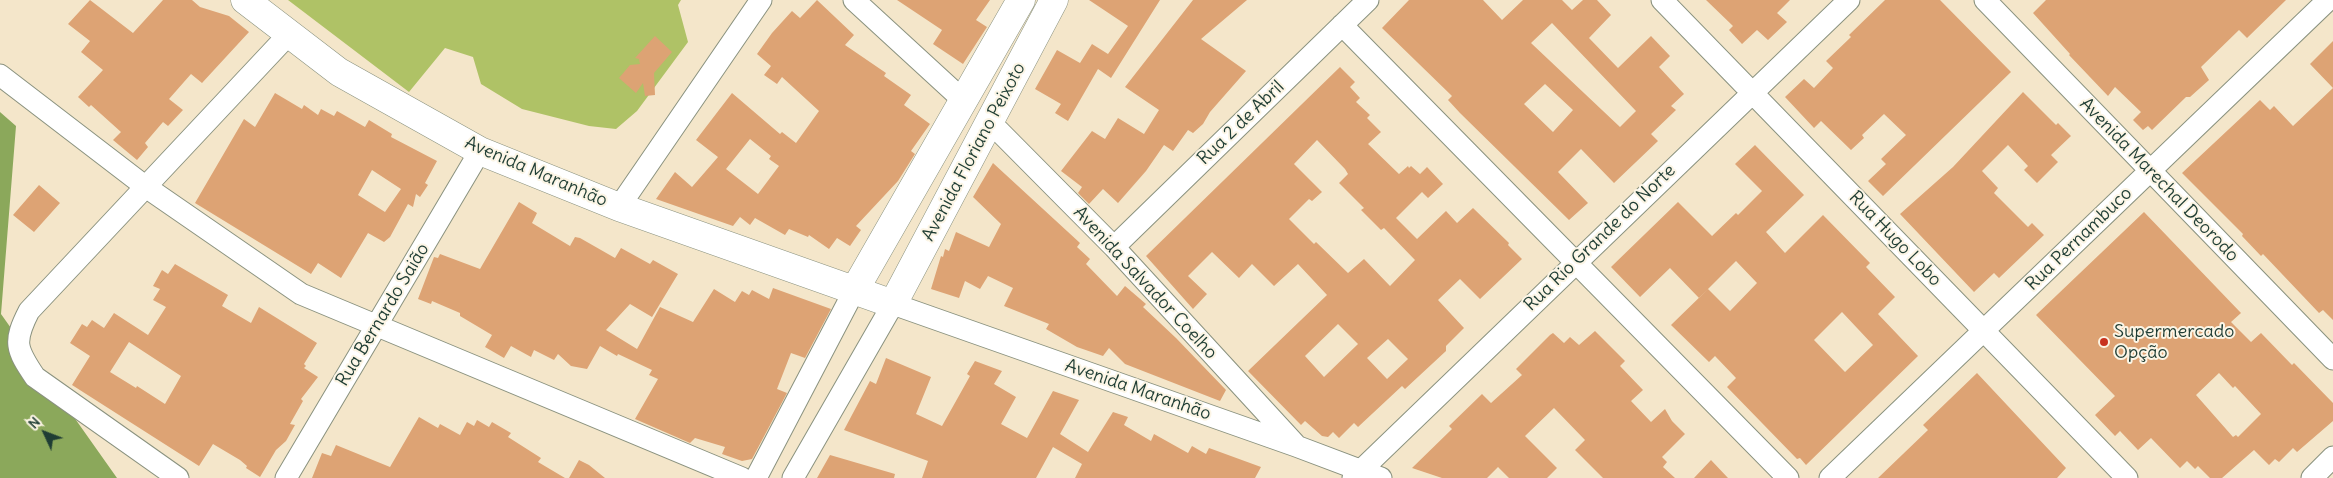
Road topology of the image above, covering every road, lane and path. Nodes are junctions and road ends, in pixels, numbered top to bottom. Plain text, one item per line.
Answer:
1 (761, 0) edge
2 (854, 0) edge
3 (1021, 0) edge
4 (1054, 0) edge
5 (1368, 0) edge
6 (1662, 0) edge
7 (1849, 0) edge
8 (1985, 0) edge
9 (2328, 0) edge
10 (254, 3) edge
11 (1342, 25) junction
12 (289, 34) junction
13 (0, 75) edge
14 (1753, 93) junction
15 (964, 101) junction
16 (991, 123) junction
17 (480, 150) junction
18 (2150, 171) junction
19 (146, 188) junction
20 (619, 207) junction
21 (1114, 247) junction
22 (1575, 262) junction
23 (854, 290) junction
24 (893, 304) junction
25 (377, 327) junction
26 (1984, 330) junction
27 (2333, 359) edge
28 (1296, 446) junction
29 (2333, 457) edge
30 (1357, 474) edge
31 (178, 478) edge
32 (286, 478) edge
33 (742, 478) edge
34 (756, 478) edge
35 (793, 478) edge
36 (1382, 478) edge
37 (1788, 478) edge
38 (1830, 478) edge
39 (2127, 478) edge
40 (2312, 478) edge

1 - 20 street
2 - 15 street
3 - 15 street, Avenida Floriano Peixoto
4 - 16 street, Avenida Floriano Peixoto
5 - 11 street, Rua 2 de Abril
6 - 14 street, Rua Hugo Lobo
7 - 14 street, Rua Rio Grande do Norte
8 - 18 street, Avenida Marechal Deorodo
9 - 18 street, Rua Pernambuco
10 - 12 street, Avenida Maranhão
11 - 21 street, Rua 2 de Abril
11 - 22 street
12 - 17 street, Avenida Maranhão
12 - 19 street
13 - 19 street
14 - 22 street, Rua Rio Grande do Norte
14 - 26 street, Rua Hugo Lobo
15 - 23 street, Avenida Floriano Peixoto
16 - 21 street, Avenida Salvador Coelho
16 - 24 street, Avenida Floriano Peixoto
17 - 20 street, Avenida Maranhão
17 - 25 street, Rua Bernardo Saião
18 - 26 street, Rua Pernambuco
18 - 27 street, Avenida Marechal Deorodo
19 - 25 street
19 - 31 street
20 - 23 street, Avenida Maranhão
21 - 28 street, Avenida Salvador Coelho
22 - 30 street, Rua Rio Grande do Norte
22 - 37 street
23 - 24 street
23 - 34 street, Avenida Floriano Peixoto
24 - 28 street, Avenida Maranhão
24 - 35 street, Avenida Floriano Peixoto
25 - 32 street, Rua Bernardo Saião
25 - 33 street
26 - 38 street, Rua Pernambuco
26 - 39 street, Rua Hugo Lobo
28 - 30 street, Avenida Maranhão
29 - 40 street
30 - 36 street, Avenida Maranhão

